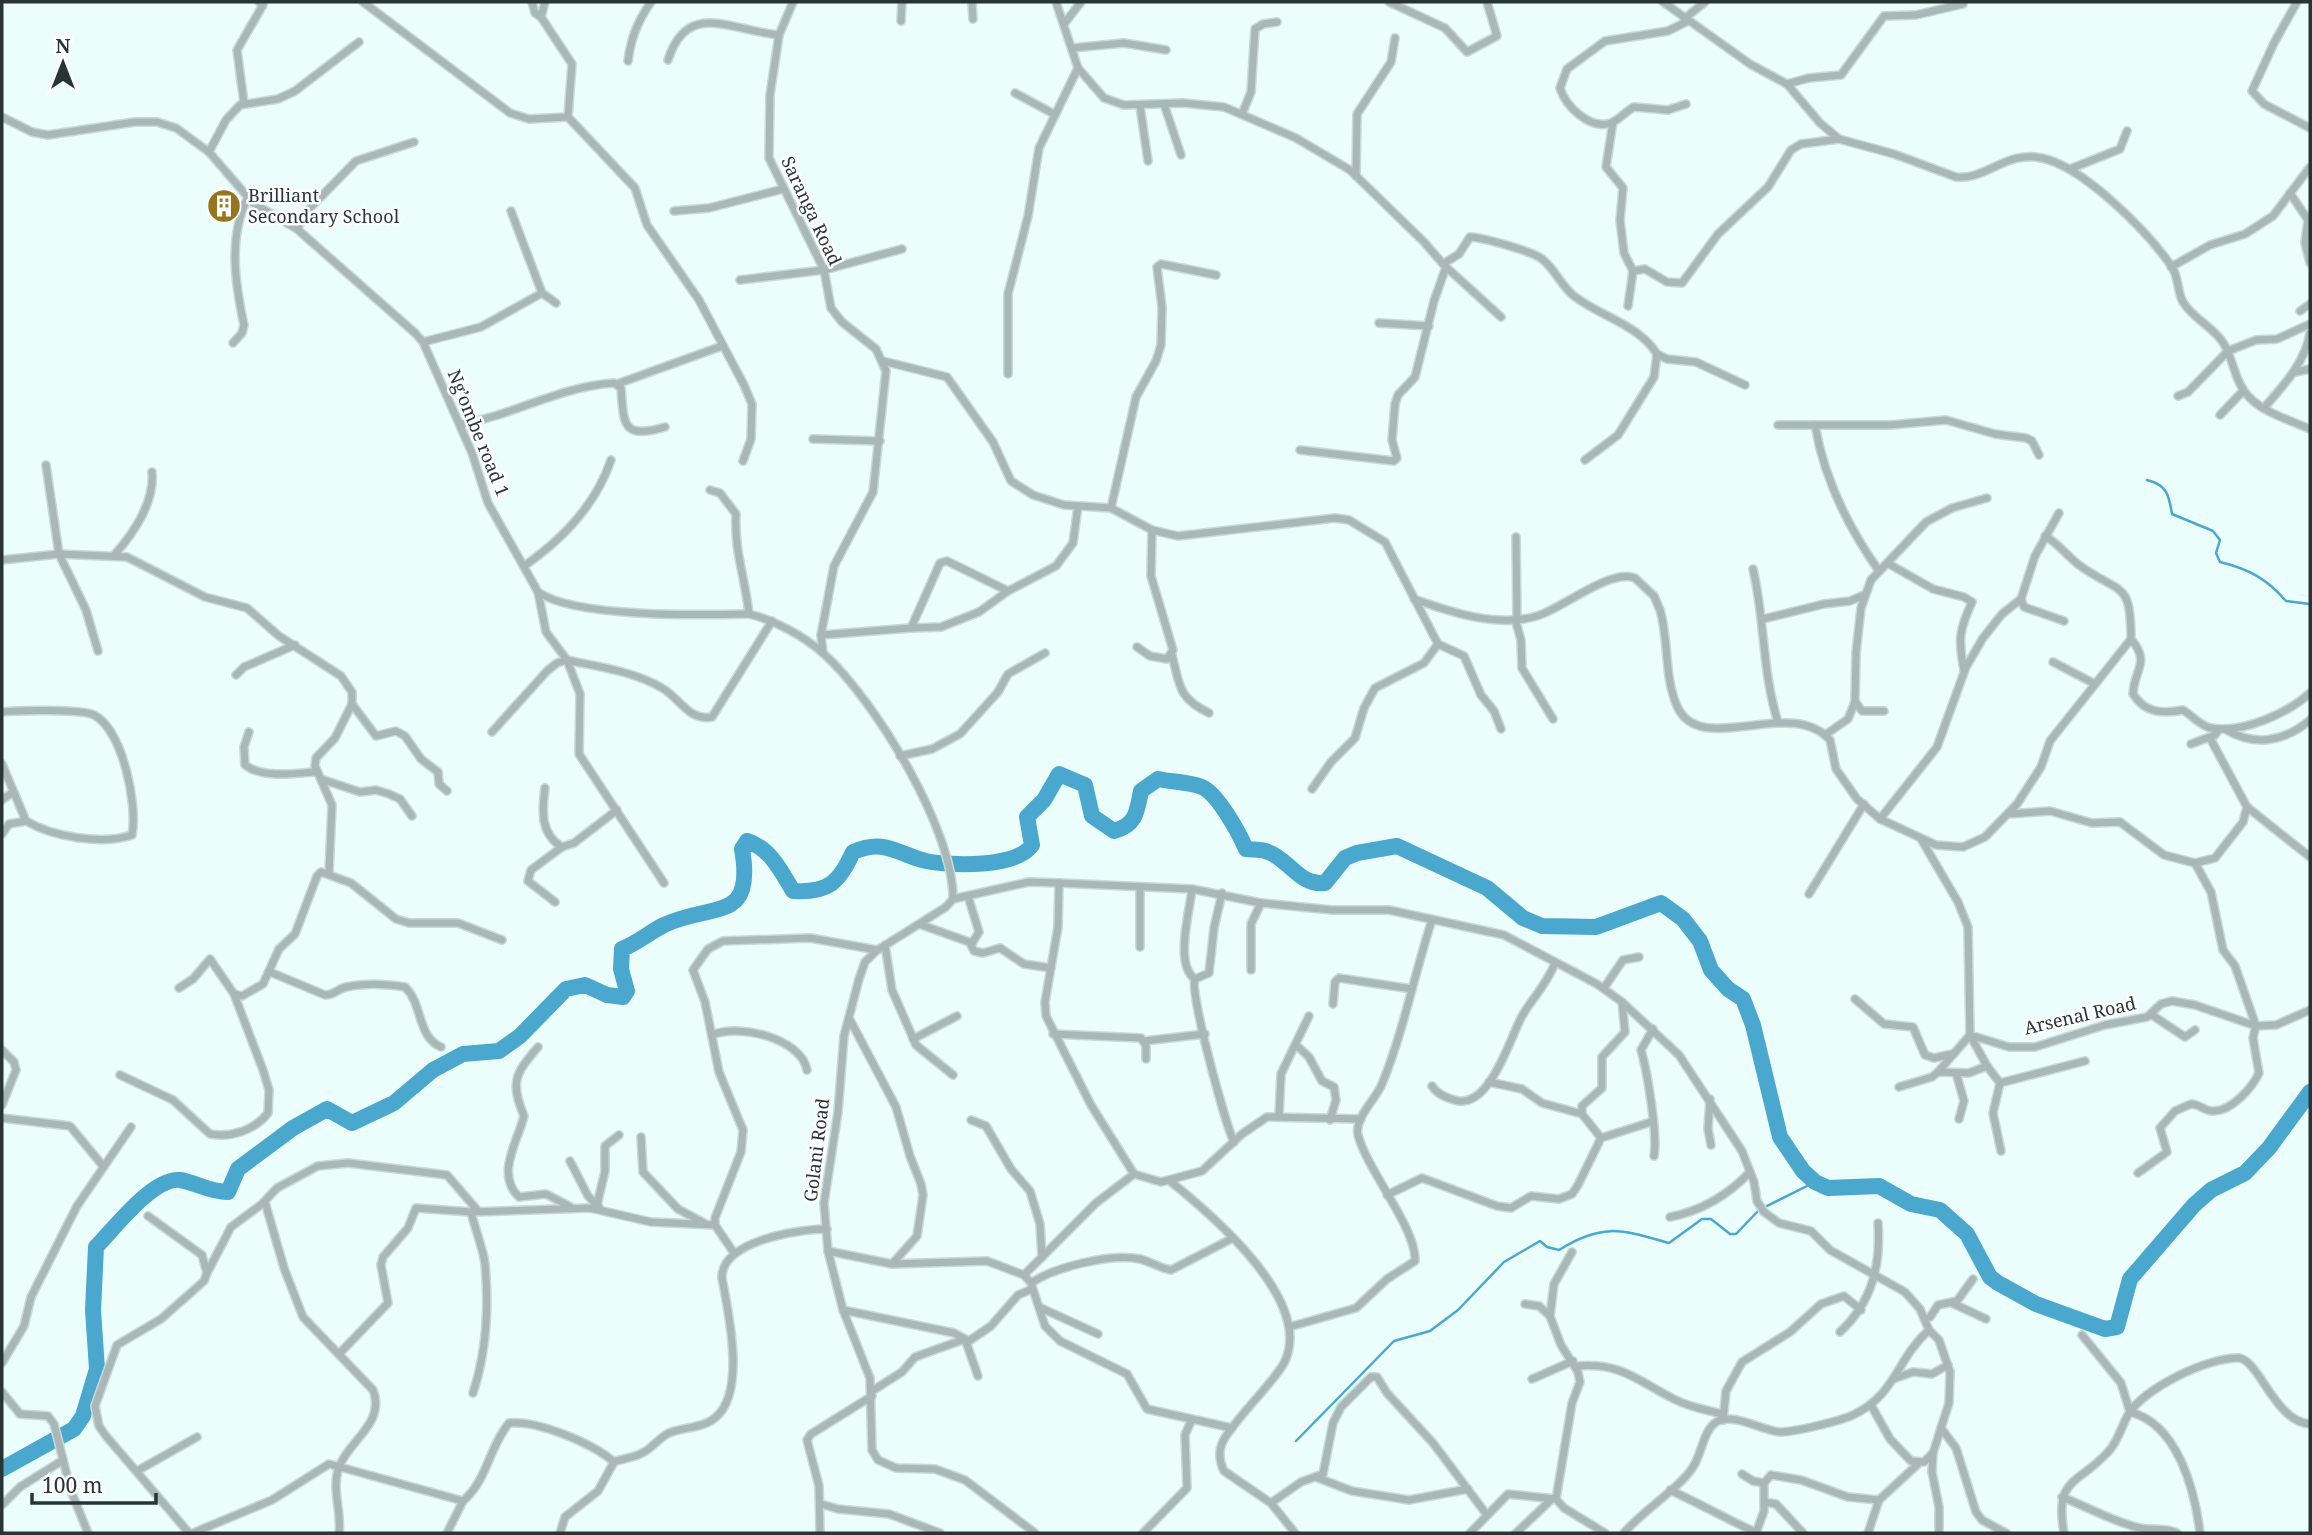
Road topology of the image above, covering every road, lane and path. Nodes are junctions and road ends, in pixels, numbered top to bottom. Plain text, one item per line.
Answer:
1 (259, 2) edge
2 (363, 2) edge
3 (532, 2) edge
4 (545, 2) edge
5 (651, 2) edge
6 (793, 2) edge
7 (902, 2) edge
8 (972, 2) edge
9 (1056, 2) edge
10 (1082, 2) edge
11 (1389, 2) edge
12 (1487, 2) edge
13 (1662, 2) edge
14 (1705, 2) edge
15 (2297, 2) edge
16 (1964, 4) dead end
17 (541, 17) junction
18 (973, 19) dead end
19 (1686, 20) junction
20 (901, 21) dead end
21 (1277, 22) dead end
22 (1063, 24) junction
23 (779, 35) junction
24 (1395, 38) dead end
25 (359, 42) dead end
26 (1072, 48) junction
27 (1166, 50) dead end
28 (668, 60) dead end
29 (628, 61) dead end
30 (1078, 68) junction
31 (1787, 85) junction
32 (1015, 93) dead end
33 (244, 103) junction
34 (1164, 104) junction
35 (1686, 104) dead end
36 (1140, 106) junction
37 (1054, 114) junction
38 (1242, 114) junction
39 (2, 117) edge
40 (568, 117) junction
41 (1613, 122) junction
42 (2310, 128) edge
43 (2127, 131) dead end
44 (1839, 139) junction
45 (414, 142) dead end
46 (209, 152) junction
47 (1181, 155) dead end
48 (1148, 161) dead end
49 (2310, 167) edge
50 (2070, 169) junction
51 (1356, 176) junction
52 (783, 189) junction
53 (2290, 193) junction
54 (248, 197) junction
55 (511, 211) dead end
56 (674, 211) dead end
57 (297, 229) junction
58 (902, 249) dead end
59 (2310, 263) edge
60 (1444, 266) junction
61 (2171, 267) junction
62 (824, 270) junction
63 (1633, 271) junction
64 (1216, 275) dead end
65 (740, 280) dead end
66 (542, 293) junction
67 (556, 303) dead end
68 (2310, 304) edge
69 (1628, 306) dead end
70 (2300, 311) dead end
71 (1501, 317) dead end
72 (1379, 323) dead end
73 (2310, 324) edge
74 (1429, 326) junction
75 (2310, 333) edge
76 (423, 342) junction
77 (233, 343) dead end
78 (722, 346) junction
79 (2228, 351) junction
80 (1657, 354) junction
81 (883, 361) junction
82 (2310, 369) edge
83 (2295, 372) junction
84 (1008, 374) dead end
85 (617, 384) junction
86 (1745, 385) dead end
87 (2243, 391) junction
88 (2178, 396) dead end
89 (2264, 408) junction
90 (2220, 415) dead end
91 (460, 424) junction
92 (1777, 425) dead end
93 (1815, 425) junction
94 (664, 427) dead end
95 (2310, 429) edge
96 (813, 439) dead end
97 (880, 441) junction
98 (1300, 450) dead end
99 (2039, 455) dead end
100 (611, 460) dead end
101 (1585, 460) dead end
102 (743, 461) dead end
103 (46, 466) dead end
104 (152, 472) dead end
105 (710, 490) dead end
106 (1987, 498) dead end
107 (1078, 506) junction
108 (1111, 508) junction
109 (2059, 513) dead end
110 (1152, 530) junction
111 (2045, 536) junction
112 (1516, 537) dead end
113 (59, 554) junction
114 (115, 554) junction
115 (2, 560) edge
116 (1889, 564) junction
117 (524, 566) junction
118 (1753, 569) dead end
119 (1880, 571) junction
120 (1008, 591) junction
121 (538, 592) junction
122 (1864, 595) junction
123 (1414, 599) junction
124 (2021, 599) junction
125 (749, 614) junction
126 (1516, 619) junction
127 (1763, 619) junction
128 (772, 621) junction
129 (2064, 621) dead end
130 (911, 628) junction
131 (821, 635) junction
132 (2132, 639) junction
133 (1438, 644) junction
134 (295, 645) junction
135 (1137, 647) dead end
136 (99, 651) dead end
137 (823, 653) junction
138 (1045, 653) dead end
139 (1172, 655) junction
140 (567, 660) junction
141 (2053, 662) dead end
142 (1964, 672) junction
143 (236, 675) dead end
144 (2095, 684) junction
145 (2310, 693) edge
146 (1855, 701) junction
147 (352, 704) junction
148 (1884, 710) dead end
149 (2, 712) edge
150 (1209, 713) dead end
151 (1553, 719) dead end
152 (2310, 720) edge
153 (1778, 722) junction
154 (1501, 729) dead end
155 (2222, 729) junction
156 (249, 732) dead end
157 (492, 732) dead end
158 (1825, 735) junction
159 (2210, 738) junction
160 (2191, 744) dead end
161 (900, 756) junction
162 (2, 764) edge
163 (318, 776) junction
164 (545, 788) dead end
165 (1312, 789) dead end
166 (447, 791) dead end
167 (13, 792) junction
168 (2, 800) edge
169 (1864, 804) junction
170 (2247, 807) junction
171 (617, 810) junction
172 (2008, 814) junction
173 (412, 816) dead end
174 (1880, 819) junction
175 (26, 821) junction
176 (2, 834) edge
177 (1921, 839) junction
178 (562, 847) junction
179 (2310, 857) edge
180 (2195, 863) junction
181 (329, 873) junction
182 (664, 883) dead end
183 (1059, 883) junction
184 (1140, 887) junction
185 (1192, 889) junction
186 (1223, 893) junction
187 (1809, 894) dead end
188 (968, 896) junction
189 (953, 900) junction
190 (555, 902) dead end
191 (1261, 903) junction
192 (1432, 920) junction
193 (919, 924) junction
194 (502, 940) dead end
195 (972, 943) junction
196 (885, 945) junction
197 (1140, 947) dead end
198 (877, 950) junction
199 (1639, 957) dead end
200 (1555, 963) junction
201 (1051, 968) junction
202 (1251, 970) dead end
203 (270, 972) junction
204 (1195, 979) junction
205 (179, 989) dead end
206 (1412, 989) junction
207 (1604, 989) junction
208 (234, 994) junction
209 (1855, 999) dead end
210 (1622, 1002) junction
211 (1333, 1004) dead end
212 (2310, 1010) edge
213 (2152, 1015) junction
214 (957, 1016) dead end
215 (1309, 1016) dead end
216 (849, 1018) junction
217 (2256, 1026) junction
218 (1653, 1030) junction
219 (2195, 1030) dead end
220 (1053, 1034) junction
221 (1205, 1034) junction
222 (712, 1035) junction
223 (1970, 1035) junction
224 (912, 1038) junction
225 (1144, 1041) junction
226 (1296, 1045) junction
227 (441, 1047) dead end
228 (538, 1047) dead end
229 (2, 1050) edge
230 (1952, 1054) junction
231 (1146, 1059) dead end
232 (2085, 1061) dead end
233 (1987, 1066) junction
234 (807, 1070) dead end
235 (1938, 1072) junction
236 (1956, 1073) junction
237 (120, 1075) dead end
238 (953, 1075) dead end
239 (1489, 1082) junction
240 (2000, 1083) junction
241 (1432, 1086) dead end
242 (1899, 1087) dead end
243 (1710, 1099) junction
244 (2, 1105) edge
245 (1582, 1114) junction
246 (1279, 1116) junction
247 (2, 1118) edge
248 (1361, 1119) junction
249 (1959, 1119) dead end
250 (1330, 1120) junction
251 (971, 1121) dead end
252 (1651, 1122) junction
253 (131, 1126) dead end
254 (620, 1135) dead end
255 (641, 1137) dead end
256 (1601, 1138) junction
257 (1234, 1142) junction
258 (1711, 1146) dead end
259 (2001, 1151) dead end
260 (1654, 1156) dead end
261 (570, 1161) dead end
262 (103, 1166) junction
263 (1749, 1172) junction
264 (2138, 1173) dead end
265 (1134, 1174) junction
266 (1170, 1181) junction
267 (1387, 1195) junction
268 (265, 1202) junction
269 (571, 1208) junction
270 (601, 1208) junction
271 (475, 1212) junction
272 (149, 1216) dead end
273 (1670, 1217) dead end
274 (1878, 1223) dead end
275 (711, 1225) junction
276 (827, 1229) junction
277 (1233, 1238) junction
278 (828, 1251) junction
279 (1572, 1252) dead end
280 (734, 1253) junction
281 (1042, 1258) junction
282 (891, 1264) junction
283 (207, 1273) junction
284 (1875, 1274) junction
285 (1024, 1275) junction
286 (1973, 1279) dead end
287 (1032, 1286) junction
288 (1952, 1303) junction
289 (1525, 1304) dead end
290 (1938, 1305) junction
291 (1039, 1307) junction
292 (844, 1310) junction
293 (1861, 1310) junction
294 (1920, 1310) junction
295 (1550, 1316) junction
296 (1930, 1317) dead end
297 (1986, 1319) dead end
298 (1289, 1327) junction
299 (1929, 1330) junction
300 (1840, 1332) dead end
301 (1098, 1334) dead end
302 (2082, 1335) dead end
303 (966, 1341) junction
304 (339, 1354) junction
305 (2, 1363) edge
306 (1575, 1364) junction
307 (1948, 1365) junction
308 (978, 1376) dead end
309 (1896, 1378) junction
310 (1532, 1379) dead end
311 (2, 1392) edge
312 (473, 1393) dead end
313 (872, 1394) junction
314 (1871, 1405) junction
315 (2130, 1412) junction
316 (1723, 1417) junction
317 (1191, 1421) junction
318 (2310, 1424) edge
319 (1232, 1428) junction
320 (1941, 1428) junction
321 (197, 1437) dead end
322 (1933, 1453) junction
323 (63, 1460) junction
324 (614, 1462) junction
325 (1918, 1464) junction
326 (340, 1465) junction
327 (137, 1471) junction
328 (1742, 1474) dead end
329 (1318, 1478) junction
330 (1764, 1482) junction
331 (1468, 1489) junction
332 (1670, 1490) junction
333 (2062, 1497) junction
334 (1554, 1499) junction
335 (1879, 1500) junction
336 (463, 1501) junction
337 (1765, 1502) junction
338 (1271, 1503) junction
339 (821, 1504) junction
340 (2, 1505) edge
341 (1487, 1515) junction
342 (88, 1533) edge
343 (191, 1533) edge
344 (339, 1533) edge
345 (447, 1533) edge
346 (560, 1533) edge
347 (820, 1533) edge
348 (940, 1533) edge
349 (1035, 1533) edge
350 (1143, 1533) edge
351 (1295, 1533) edge
352 (1470, 1533) edge
353 (1516, 1533) edge
354 (1605, 1533) edge
355 (1624, 1533) edge
356 (1757, 1533) edge
357 (1803, 1533) edge
358 (1868, 1533) edge
359 (1939, 1533) edge
360 (2006, 1533) edge
361 (2064, 1533) edge
362 (2177, 1533) edge
363 (2200, 1533) edge

1 - 33 street
2 - 40 street
3 - 17 street
4 - 17 street
5 - 29 street
6 - 23 street, Saranga Road
7 - 20 street
8 - 18 street
9 - 22 street
10 - 22 street
11 - 12 street
13 - 19 street
14 - 19 street
15 - 42 street
16 - 31 street
17 - 40 street
19 - 31 street
19 - 41 street
21 - 38 street
22 - 26 street
23 - 28 street
23 - 52 street, Saranga Road
24 - 51 street
25 - 33 street
26 - 27 street
26 - 30 street
30 - 36 street
30 - 37 street
31 - 44 street
32 - 37 street
33 - 46 street
34 - 36 street
34 - 38 street
34 - 47 street
35 - 41 street
36 - 48 street
37 - 84 street
38 - 51 street
39 - 46 street, Ng’ombe road 1
40 - 78 street
41 - 63 street
43 - 50 street
44 - 50 street
44 - 63 street
45 - 57 street
46 - 54 street, Ng’ombe road 1
49 - 53 street
50 - 61 street
51 - 60 street
52 - 56 street
52 - 62 street, Saranga Road
53 - 59 street
53 - 61 street
54 - 57 street, Ng’ombe road 1
54 - 77 street
55 - 66 street
57 - 76 street, Ng’ombe road 1
58 - 62 street
60 - 71 street
60 - 74 street
60 - 80 street
61 - 79 street
62 - 65 street
62 - 81 street, Saranga Road
63 - 69 street
64 - 108 street
66 - 67 street
66 - 76 street
68 - 70 street
72 - 74 street
73 - 79 street
74 - 98 street
75 - 83 street
76 - 91 street, Ng’ombe road 1
78 - 85 street
78 - 102 street
79 - 87 street
79 - 88 street
80 - 86 street
80 - 101 street
81 - 97 street
81 - 107 street
82 - 83 street
83 - 89 street
85 - 91 street
85 - 94 street
87 - 89 street
87 - 90 street
89 - 95 street
91 - 117 street, Ng’ombe road 1
92 - 93 street
93 - 99 street
93 - 119 street
96 - 97 street
97 - 131 street
100 - 117 street
103 - 113 street
104 - 114 street
105 - 125 street
106 - 116 street
107 - 108 street
107 - 120 street
108 - 110 street
109 - 111 street
110 - 123 street
110 - 139 street
111 - 124 street
111 - 132 street
112 - 126 street
113 - 114 street
113 - 115 street
113 - 136 street
114 - 134 street
116 - 119 street
116 - 142 street
117 - 121 street, Ng’ombe road 1
118 - 127 street
119 - 122 street
120 - 130 street
120 - 130 street
121 - 125 street
121 - 140 street, Ng’ombe road 1
122 - 127 street
122 - 146 street
123 - 126 street
123 - 133 street
124 - 129 street
124 - 142 street
125 - 128 street
126 - 151 street
126 - 153 street
127 - 153 street
128 - 137 street
128 - 140 street
130 - 131 street
131 - 137 street
132 - 144 street
132 - 155 street
133 - 154 street
133 - 165 street
134 - 143 street
134 - 147 street
135 - 139 street
137 - 161 street
138 - 161 street
139 - 150 street
140 - 157 street
140 - 171 street, Ng’ombe road 1
141 - 144 street
142 - 174 street
144 - 172 street
145 - 155 street
146 - 148 street
146 - 158 street
147 - 163 street
147 - 166 street
149 - 175 street
152 - 155 street
153 - 158 street
155 - 159 street
156 - 163 street
158 - 169 street
159 - 160 street
159 - 170 street
161 - 189 street
162 - 167 street
163 - 173 street
163 - 181 street
164 - 178 street
167 - 168 street
167 - 175 street
169 - 174 street
169 - 187 street
170 - 179 street
170 - 180 street
171 - 178 street
171 - 182 street, Ng’ombe road 1
172 - 177 street
172 - 180 street
174 - 177 street
175 - 176 street
177 - 223 street
178 - 190 street
180 - 217 street
181 - 194 street
181 - 203 street
183 - 184 street
183 - 188 street
183 - 201 street
184 - 185 street
184 - 197 street
185 - 186 street
185 - 204 street
186 - 191 street
186 - 204 street
188 - 189 street
188 - 195 street
189 - 193 street, Golani Road
191 - 192 street
191 - 202 street
192 - 200 street
192 - 206 street
193 - 195 street
193 - 196 street, Golani Road
195 - 201 street
196 - 198 street, Golani Road
196 - 224 street
198 - 216 street, Golani Road
198 - 222 street
199 - 207 street
200 - 207 street
200 - 239 street
201 - 220 street
203 - 208 street
203 - 227 street
204 - 221 street
205 - 208 street
206 - 211 street
206 - 248 street
207 - 210 street
208 - 237 street
209 - 230 street
210 - 218 street
210 - 245 street
212 - 217 street, Arsenal Road
213 - 217 street, Arsenal Road
213 - 219 street
213 - 223 street, Arsenal Road
214 - 224 street
215 - 226 street
216 - 276 street, Golani Road
216 - 282 street
217 - 264 street
218 - 243 street
218 - 252 street
220 - 225 street
220 - 265 street
221 - 225 street
221 - 257 street
222 - 234 street
222 - 275 street
223 - 230 street
223 - 233 street
224 - 238 street
225 - 231 street
226 - 246 street
226 - 250 street
228 - 269 street
229 - 244 street
230 - 235 street
232 - 240 street
233 - 236 street
233 - 240 street
235 - 236 street
235 - 242 street
236 - 249 street
239 - 241 street
239 - 245 street
240 - 259 street
243 - 258 street
243 - 263 street
245 - 256 street
246 - 250 street
246 - 257 street
247 - 262 street
248 - 250 street
248 - 267 street
251 - 281 street
252 - 256 street
252 - 260 street
253 - 262 street
254 - 270 street
255 - 275 street
256 - 267 street
257 - 266 street
261 - 270 street
262 - 305 street
263 - 273 street
263 - 284 street
265 - 266 street
265 - 281 street
266 - 277 street
267 - 298 street
268 - 271 street
268 - 283 street
268 - 304 street
269 - 270 street
269 - 271 street
270 - 275 street
271 - 304 street
271 - 312 street
272 - 283 street
274 - 284 street
275 - 280 street
276 - 278 street, Golani Road
276 - 280 street
277 - 287 street
277 - 298 street
278 - 282 street
278 - 292 street, Golani Road
279 - 295 street
280 - 324 street
281 - 285 street
282 - 285 street
283 - 327 street
284 - 293 street
284 - 294 street
285 - 287 street
286 - 288 street
287 - 291 street
287 - 303 street
288 - 290 street
288 - 297 street
289 - 295 street
290 - 294 street
290 - 296 street
291 - 301 street
291 - 317 street
292 - 303 street
292 - 313 street, Golani Road
293 - 300 street
293 - 316 street
294 - 299 street
295 - 306 street
298 - 319 street
299 - 307 street
299 - 309 street
302 - 315 street
303 - 308 street
303 - 313 street
304 - 326 street
306 - 310 street
306 - 316 street
306 - 334 street
307 - 309 street
307 - 320 street
309 - 314 street
311 - 323 street
313 - 339 street
313 - 349 street, Golani Road
314 - 316 street
314 - 325 street
315 - 318 street
315 - 333 street
315 - 363 street
316 - 332 street
317 - 319 street
317 - 350 street
319 - 338 street
320 - 322 street
320 - 360 street
321 - 327 street
322 - 325 street
322 - 359 street
323 - 340 street
323 - 342 street
324 - 336 street
324 - 346 street
325 - 335 street
326 - 336 street
326 - 343 street
326 - 344 street
327 - 343 street
328 - 330 street
329 - 331 street
329 - 331 street
329 - 338 street
330 - 335 street
330 - 337 street
331 - 341 street
332 - 355 street
332 - 356 street
333 - 361 street
333 - 362 street
334 - 341 street
334 - 353 street
334 - 354 street
335 - 358 street
336 - 345 street
337 - 356 street
337 - 357 street
338 - 351 street
339 - 347 street
339 - 348 street
341 - 352 street

